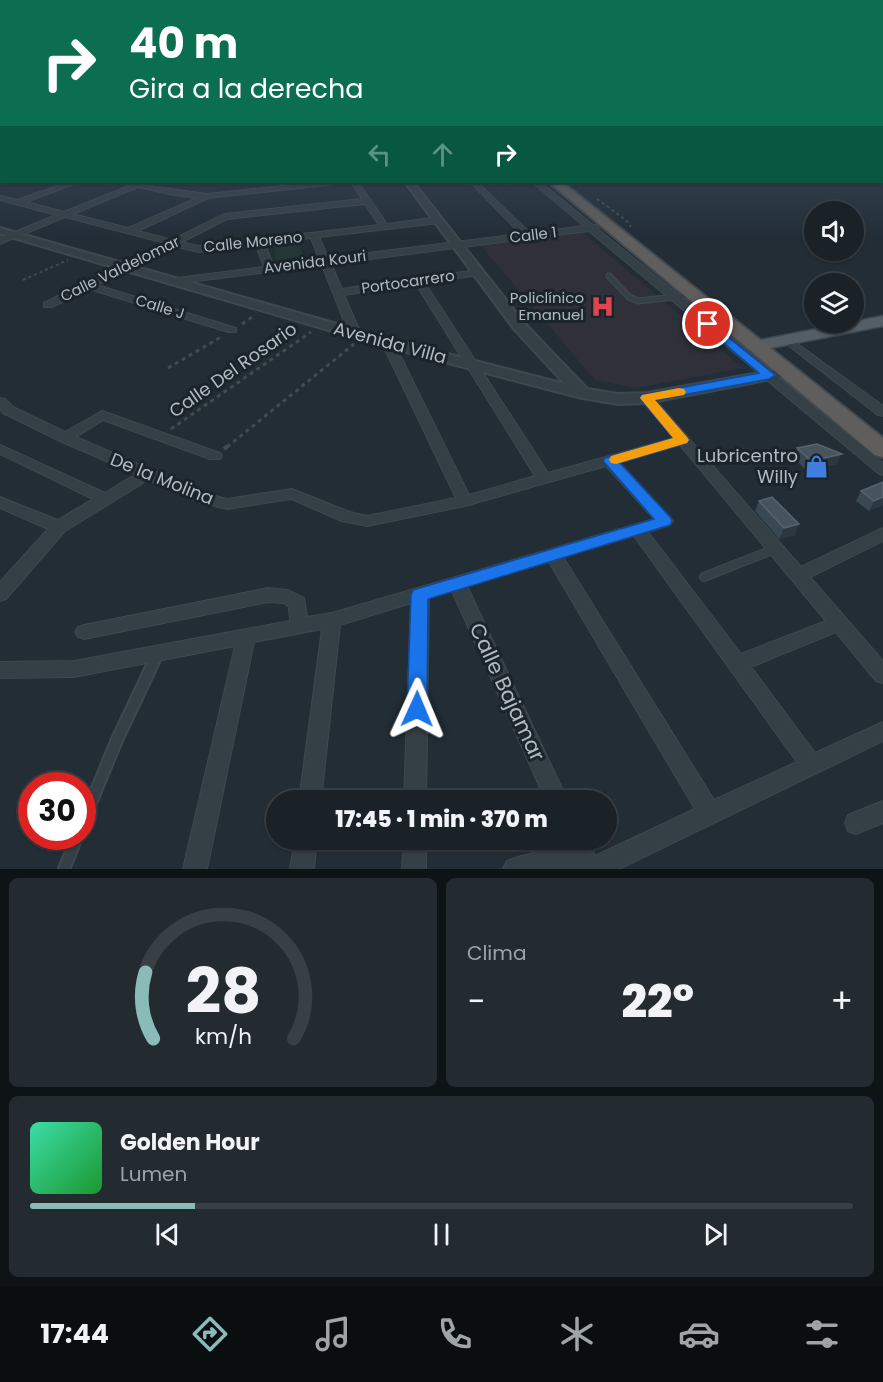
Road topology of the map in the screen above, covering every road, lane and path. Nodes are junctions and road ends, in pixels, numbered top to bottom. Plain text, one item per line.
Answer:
1 (72, 183) edge
2 (128, 183) edge
3 (148, 183) edge
4 (260, 183) edge
5 (327, 183) edge
6 (356, 183) edge
7 (410, 183) edge
8 (474, 183) edge
9 (537, 183) edge
10 (556, 183) edge
11 (568, 183) edge
12 (139, 185) junction
13 (264, 190) junction
14 (245, 192) junction
15 (207, 196) junction
16 (0, 198) edge
17 (368, 201) junction
18 (19, 202) junction
19 (64, 214) junction
20 (250, 214) junction
21 (439, 220) junction
22 (609, 226) junction
23 (385, 227) junction
24 (591, 228) junction
25 (0, 231) edge
26 (130, 231) junction
27 (14, 235) junction
28 (314, 235) junction
29 (528, 236) junction
30 (0, 241) edge
31 (173, 242) junction
32 (260, 242) junction
33 (457, 244) junction
34 (81, 254) junction
35 (325, 261) junction
36 (124, 267) junction
37 (269, 268) junction
38 (479, 272) junction
39 (609, 276) dead end
40 (23, 280) dead end
41 (418, 280) junction
42 (173, 281) junction
43 (87, 285) junction
44 (338, 293) junction
45 (693, 295) junction
46 (676, 298) junction
47 (48, 305) dead end
48 (267, 309) junction
49 (883, 321) edge
50 (321, 324) junction
51 (232, 330) junction
52 (359, 335) junction
53 (387, 343) junction
54 (763, 345) junction
55 (475, 366) junction
56 (168, 368) dead end
57 (778, 374) junction
58 (582, 393) junction
59 (646, 398) junction
60 (2, 409) edge
61 (883, 412) edge
62 (883, 434) edge
63 (160, 437) junction
64 (65, 438) junction
65 (682, 440) junction
66 (0, 448) edge
67 (883, 450) edge
68 (215, 456) joint
69 (610, 461) junction
70 (883, 470) edge
71 (145, 475) junction
72 (546, 480) junction
73 (105, 499) junction
74 (465, 501) junction
75 (4, 509) edge
76 (59, 527) junction
77 (638, 529) junction
78 (883, 534) edge
79 (776, 549) junction
80 (553, 555) junction
81 (800, 576) junction
82 (704, 577) dead end
83 (457, 582) junction
84 (0, 594) edge
85 (420, 595) junction
86 (332, 620) junction
87 (840, 623) junction
88 (299, 626) junction
89 (84, 632) dead end
90 (246, 637) junction
91 (159, 653) junction
92 (738, 664) junction
93 (0, 669) edge
94 (883, 675) edge
95 (883, 731) edge
96 (812, 765) junction
97 (311, 790) edge
98 (415, 790) edge
99 (552, 790) edge
100 (96, 791) edge
101 (883, 812) edge
102 (710, 814) junction
103 (856, 823) dead end
104 (72, 850) edge
105 (305, 850) edge
106 (415, 850) edge
107 (585, 859) edge
108 (64, 869) edge
109 (195, 869) edge
110 (302, 869) edge
111 (414, 869) edge
112 (515, 869) edge

1 - 18 street
2 - 12 street
3 - 12 street
4 - 13 street
5 - 13 street
6 - 17 street
7 - 21 street
8 - 29 street
9 - 24 street
10 - 22 highway
11 - 54 highway
12 - 15 street
12 - 19 street
13 - 14 street
14 - 15 street
14 - 20 street
15 - 26 street
16 - 18 street, Calle Moreno
17 - 20 street, Calle Valdelomar
17 - 23 street
18 - 19 street, Calle Moreno
19 - 26 street, Calle Moreno
19 - 27 street
20 - 31 street, Calle Valdelomar
21 - 23 street, Calle Moreno
21 - 33 street
22 - 24 street, Calle 1
22 - 45 highway
23 - 28 street, Calle Moreno
24 - 29 street, Calle 1
24 - 46 street
25 - 27 street, Avenida Villa
26 - 31 street, Calle Moreno
27 - 30 street
27 - 34 street, Avenida Villa
28 - 32 street, Calle Moreno
28 - 35 street
29 - 33 street, Calle 1
31 - 32 street, Calle Moreno
31 - 36 street, Calle Valdelomar
32 - 37 street
33 - 35 street, Avenida Kouri
33 - 38 street
34 - 36 street, Avenida Villa
34 - 40 path
35 - 37 street, Avenida Kouri
35 - 44 street
36 - 42 street, Avenida Villa
36 - 43 street, Calle Valdelomar
37 - 42 street, Avenida Kouri
38 - 41 street, Portocarrero
38 - 58 street
39 - 46 lane
41 - 44 street, Portocarrero
41 - 55 street
42 - 48 street, Avenida Villa
43 - 47 street, Calle Valdelomar
43 - 51 street, Calle J
44 - 52 street
45 - 46 lane
45 - 54 highway
46 - 54 street
48 - 50 street, Avenida Villa
48 - 51 path
49 - 54 main road
50 - 52 street, Avenida Villa
50 - 63 path, Calle Del Rosario
51 - 56 path
52 - 53 street, Avenida Villa
52 - 68 path
53 - 55 street, Avenida Villa
53 - 74 street
54 - 57 highway
54 - 61 street
54 - 62 highway
55 - 58 street, Avenida Villa
55 - 72 street
57 - 59 street, Avenida Villa
57 - 67 highway
57 - 70 street
58 - 59 street, Avenida Villa
59 - 65 street
60 - 64 street, De la Molina
63 - 64 street
63 - 68 street
64 - 71 street, De la Molina
65 - 69 street
65 - 79 street
66 - 73 street
69 - 72 street
69 - 77 street
71 - 73 street
71 - 74 street, De la Molina
72 - 74 street
73 - 76 street
75 - 76 street
76 - 84 street
77 - 80 street
77 - 92 street
78 - 81 street
79 - 81 street
79 - 82 lane
80 - 83 street
80 - 102 street
81 - 87 street
83 - 85 street
83 - 99 street, Calle Bajamar
85 - 86 street
85 - 98 street
86 - 88 street
86 - 97 street
87 - 92 street
87 - 94 street
88 - 89 street
88 - 90 street
90 - 91 street
90 - 109 street
91 - 93 street
91 - 100 lane
92 - 96 street
95 - 96 street
96 - 102 street
101 - 103 street
102 - 107 street
104 - 108 lane
105 - 110 street
106 - 111 street
107 - 112 street

